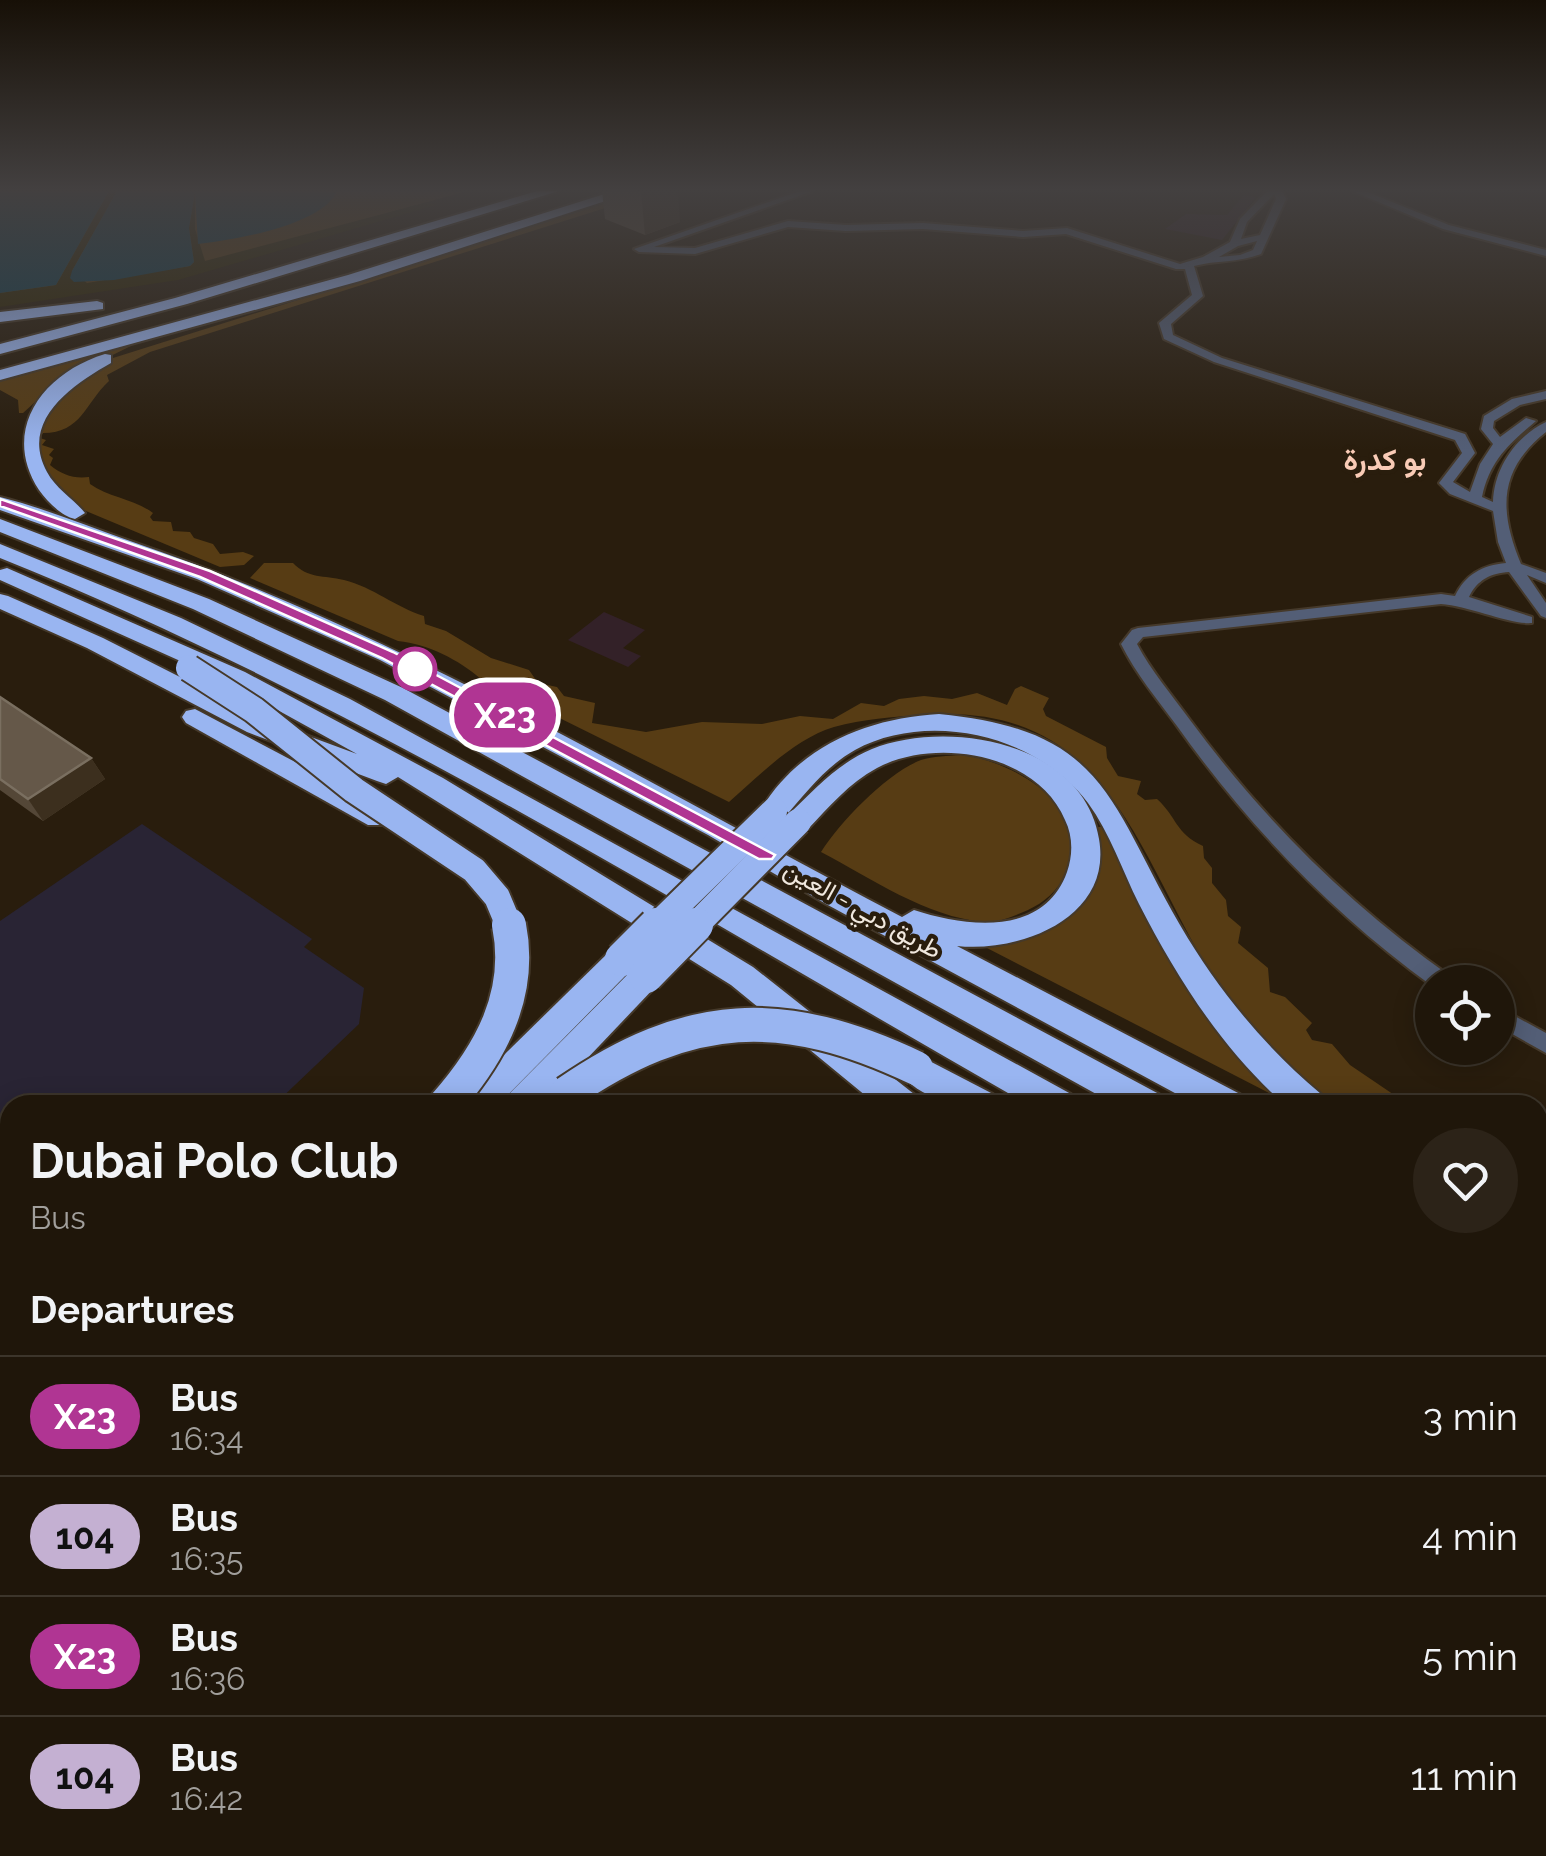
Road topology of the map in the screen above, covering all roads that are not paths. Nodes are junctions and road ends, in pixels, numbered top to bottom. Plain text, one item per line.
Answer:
1 (213, 278) edge
2 (218, 278) edge
3 (257, 278) edge
4 (309, 278) edge
5 (351, 278) edge
6 (1192, 278) edge
7 (278, 298) junction
8 (0, 317) edge
9 (0, 338) edge
10 (0, 348) edge
11 (0, 364) edge
12 (0, 374) edge
13 (1546, 396) edge
14 (1546, 415) edge
15 (1546, 426) edge
16 (1500, 444) junction
17 (1475, 500) junction
18 (0, 503) edge
19 (1499, 510) junction
20 (0, 525) edge
21 (0, 550) edge
22 (157, 556) junction
23 (1515, 566) junction
24 (0, 572) edge
25 (1546, 580) edge
26 (0, 581) edge
27 (1460, 600) junction
28 (0, 601) edge
29 (0, 610) edge
30 (1546, 613) edge
31 (1527, 620) dead end
32 (786, 816) junction
33 (515, 837) junction
34 (442, 850) junction
35 (836, 896) junction
36 (1418, 965) edge
37 (634, 967) junction
38 (1515, 1026) edge
39 (1546, 1044) edge
40 (454, 1095) edge
41 (487, 1095) edge
42 (528, 1095) edge
43 (565, 1095) edge
44 (890, 1095) edge
45 (963, 1095) edge
46 (1041, 1095) edge
47 (1128, 1095) edge
48 (1209, 1095) edge
49 (1297, 1095) edge

1 - 8 highway
2 - 9 highway
3 - 10 highway
4 - 11 highway
5 - 7 highway
6 - 17 street
7 - 12 highway
7 - 22 highway
13 - 16 street
14 - 16 street
15 - 19 street
16 - 17 street
17 - 19 street
18 - 22 highway
19 - 23 street
20 - 47 highway, طريق دبي - العين
21 - 46 highway
22 - 35 highway
23 - 25 street
23 - 27 street
23 - 30 street
24 - 33 highway
26 - 34 highway, bridge
27 - 31 street
27 - 36 street
28 - 33 highway
29 - 34 highway, bridge
32 - 35 highway
32 - 37 highway, bridge
32 - 49 highway
33 - 44 highway
34 - 40 highway, bridge
35 - 48 highway
37 - 41 highway
37 - 42 highway
38 - 39 street
43 - 45 highway, bridge

